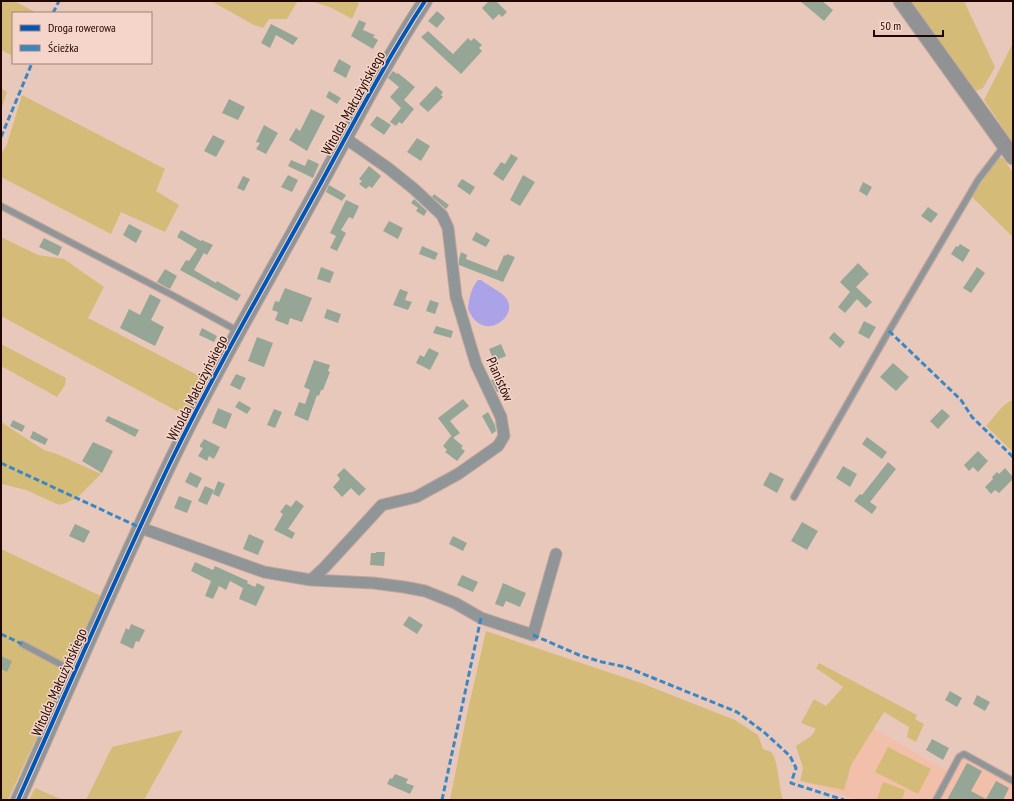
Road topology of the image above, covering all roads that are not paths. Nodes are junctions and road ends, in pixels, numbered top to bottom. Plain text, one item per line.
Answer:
1 (425, 1) edge
2 (901, 1) edge
3 (345, 138) junction
4 (1009, 151) edge
5 (1, 206) edge
6 (238, 332) junction
7 (794, 497) dead end
8 (141, 528) junction
9 (556, 554) dead end
10 (311, 580) junction
11 (22, 644) dead end
12 (76, 672) junction
13 (1013, 781) edge
14 (18, 800) edge
15 (936, 800) edge

1 - 3 street, Witolda Małcużyńskiego
2 - 4 main road
3 - 6 street, Witolda Małcużyńskiego
3 - 10 street, Pianistów
4 - 7 lane
5 - 6 lane
6 - 8 street, Witolda Małcużyńskiego
8 - 10 street
8 - 12 street, Witolda Małcużyńskiego
9 - 10 street
11 - 12 lane
12 - 14 street, Witolda Małcużyńskiego
13 - 15 lane

